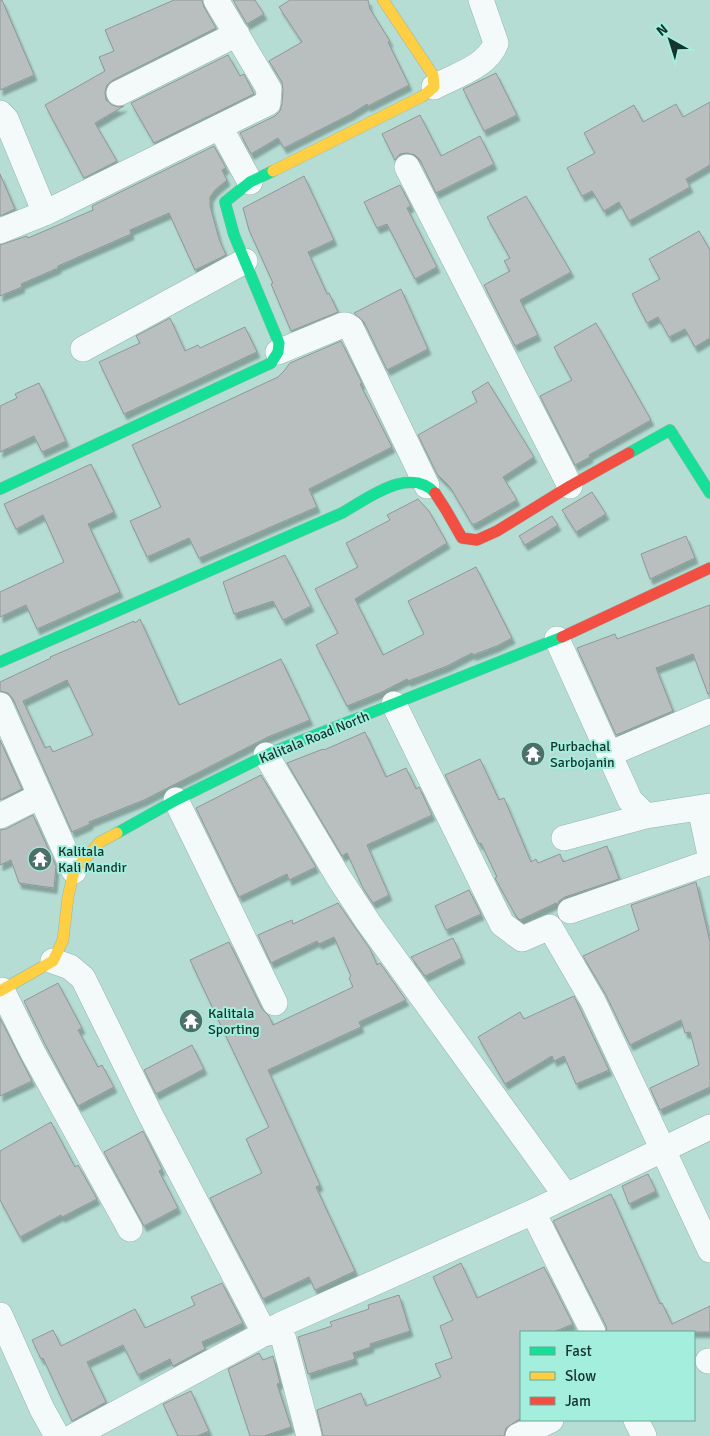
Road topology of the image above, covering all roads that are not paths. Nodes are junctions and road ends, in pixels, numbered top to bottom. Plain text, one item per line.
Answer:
1 (216, 0) edge
2 (383, 0) edge
3 (481, 0) edge
4 (236, 34) junction
5 (434, 86) junction
6 (119, 93) dead end
7 (0, 113) edge
8 (220, 127) junction
9 (407, 167) dead end
10 (250, 182) junction
11 (45, 213) junction
12 (0, 231) edge
13 (244, 261) junction
14 (83, 349) dead end
15 (278, 352) junction
16 (427, 486) junction
17 (570, 486) junction
18 (0, 489) edge
19 (710, 493) edge
20 (710, 568) edge
21 (557, 640) junction
22 (0, 662) edge
23 (394, 704) junction
24 (0, 705) edge
25 (710, 711) edge
26 (609, 754) junction
27 (266, 756) junction
28 (40, 796) junction
29 (176, 800) junction
30 (705, 807) edge
31 (0, 816) edge
32 (646, 816) junction
33 (564, 838) dead end
34 (710, 855) edge
35 (710, 862) edge
36 (74, 871) junction
37 (570, 911) dead end
38 (53, 961) junction
39 (1, 991) edge
40 (275, 1003) dead end
41 (710, 1127) edge
42 (662, 1150) junction
43 (566, 1196) junction
44 (533, 1212) junction
45 (130, 1229) dead end
46 (710, 1250) edge
47 (0, 1315) edge
48 (273, 1330) junction
49 (592, 1331) edge
50 (549, 1421) edge
51 (636, 1421) edge
52 (57, 1436) edge
53 (74, 1436) edge
54 (309, 1436) edge
55 (518, 1436) edge
56 (644, 1436) edge

1 - 4 street
2 - 5 street
3 - 5 street
4 - 6 street
4 - 8 street
5 - 10 street
7 - 11 street
8 - 10 street
8 - 11 street
9 - 17 street
10 - 13 street
11 - 12 street
13 - 14 street
13 - 15 street
15 - 16 street
15 - 18 street
16 - 17 street
16 - 22 street
17 - 19 street
20 - 21 street, Kalitala Road North
21 - 23 street, Kalitala Road North
21 - 26 street
23 - 27 street, Kalitala Road North
23 - 42 street
24 - 28 street
25 - 26 street
26 - 32 street
27 - 29 street, Kalitala Road North
27 - 43 street
28 - 31 street
28 - 36 street
29 - 36 street, Kalitala Road North
29 - 40 street
30 - 32 street
30 - 34 street
32 - 33 street
35 - 37 street
36 - 38 street, Kalitala Road North
38 - 39 street
38 - 48 street
39 - 45 street
41 - 42 street
42 - 43 street
42 - 46 street
43 - 44 street
44 - 48 street
44 - 49 street
47 - 52 street
48 - 53 street
48 - 54 street
50 - 55 street
51 - 56 street

